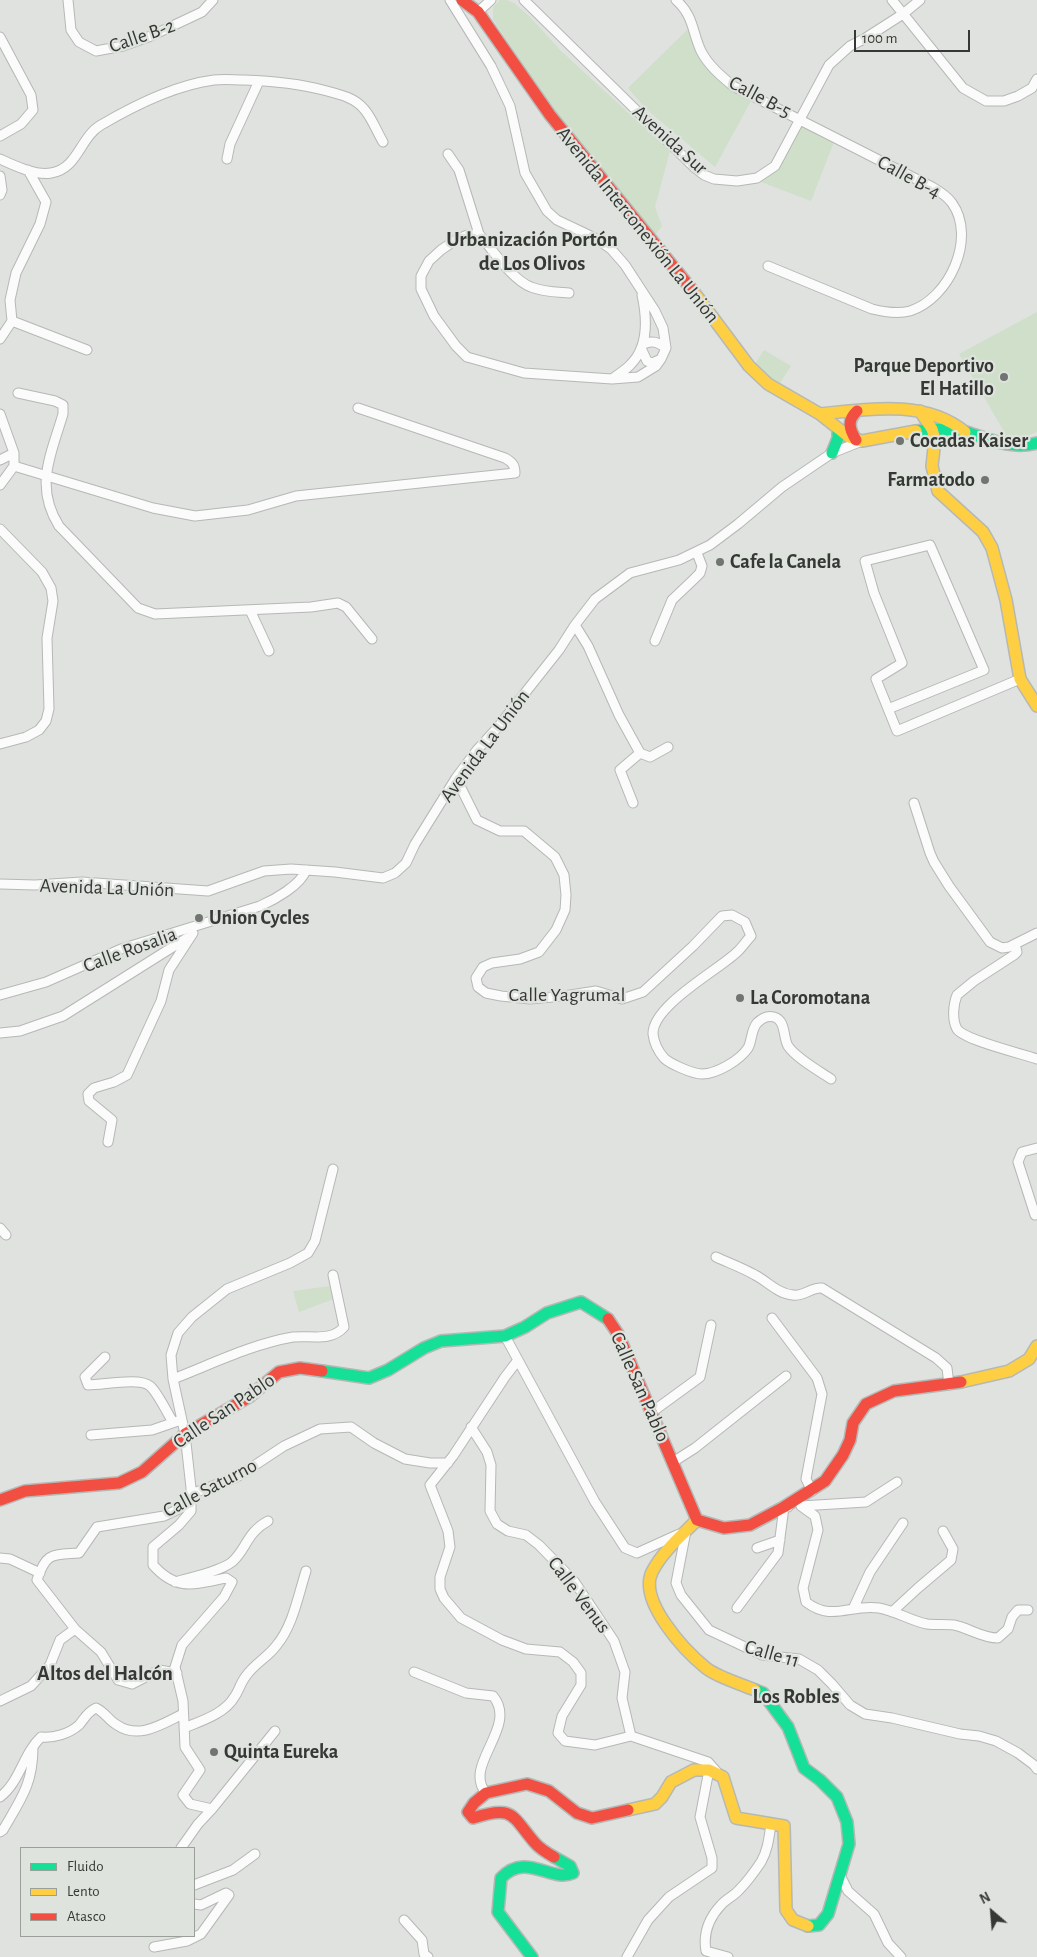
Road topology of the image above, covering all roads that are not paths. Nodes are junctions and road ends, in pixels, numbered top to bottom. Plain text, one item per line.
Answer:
1 (68, 0) edge
2 (213, 0) edge
3 (450, 0) edge
4 (462, 0) edge
5 (491, 0) edge
6 (524, 0) edge
7 (676, 0) edge
8 (892, 0) edge
9 (920, 0) edge
10 (478, 12) junction
11 (903, 14) junction
12 (0, 37) edge
13 (1037, 79) edge
14 (259, 81) junction
15 (800, 119) junction
16 (0, 136) edge
17 (382, 142) dead end
18 (448, 154) dead end
19 (0, 159) edge
20 (227, 159) dead end
21 (28, 170) junction
22 (0, 176) edge
23 (0, 195) edge
24 (479, 234) junction
25 (768, 266) dead end
26 (641, 288) junction
27 (569, 293) dead end
28 (12, 321) junction
29 (0, 339) edge
30 (642, 346) junction
31 (666, 348) junction
32 (86, 350) dead end
33 (661, 359) junction
34 (612, 379) junction
35 (18, 393) dead end
36 (358, 408) dead end
37 (900, 409) junction
38 (857, 411) junction
39 (920, 411) junction
40 (0, 414) edge
41 (820, 414) junction
42 (838, 429) junction
43 (932, 429) junction
44 (965, 432) junction
45 (898, 433) junction
46 (859, 441) junction
47 (1037, 443) edge
48 (14, 453) junction
49 (832, 453) junction
50 (0, 460) edge
51 (14, 466) junction
52 (46, 475) junction
53 (0, 485) edge
54 (0, 529) edge
55 (697, 553) junction
56 (250, 610) junction
57 (575, 625) junction
58 (372, 639) dead end
59 (655, 641) dead end
60 (270, 650) dead end
61 (1020, 679) junction
62 (1037, 706) edge
63 (888, 709) junction
64 (0, 744) edge
65 (668, 747) dead end
66 (640, 753) junction
67 (456, 778) junction
68 (633, 803) dead end
69 (914, 803) dead end
70 (306, 870) junction
71 (0, 884) edge
72 (205, 924) junction
73 (1037, 932) edge
74 (193, 933) junction
75 (1015, 944) junction
76 (0, 995) edge
77 (0, 1033) edge
78 (1037, 1058) edge
79 (831, 1079) dead end
80 (108, 1142) dead end
81 (1037, 1148) edge
82 (332, 1169) dead end
83 (1035, 1215) dead end
84 (716, 1257) dead end
85 (334, 1275) dead end
86 (772, 1318) dead end
87 (710, 1325) dead end
88 (506, 1336) junction
89 (1037, 1346) edge
90 (105, 1358) dead end
91 (518, 1360) junction
92 (786, 1376) dead end
93 (173, 1379) junction
94 (949, 1385) junction
95 (652, 1412) junction
96 (184, 1420) junction
97 (173, 1422) junction
98 (471, 1427) junction
99 (185, 1434) junction
100 (91, 1435) dead end
101 (673, 1462) junction
102 (448, 1463) junction
103 (897, 1482) dead end
104 (812, 1491) junction
105 (191, 1494) junction
106 (0, 1500) edge
107 (802, 1506) junction
108 (784, 1507) junction
109 (697, 1520) junction
110 (268, 1521) dead end
111 (903, 1523) dead end
112 (686, 1531) junction
113 (943, 1531) dead end
114 (780, 1540) junction
115 (757, 1548) dead end
116 (0, 1558) edge
117 (306, 1571) dead end
118 (40, 1573) junction
119 (175, 1582) junction
120 (737, 1608) dead end
121 (853, 1609) junction
122 (1028, 1610) dead end
123 (892, 1612) junction
124 (75, 1629) junction
125 (414, 1672) dead end
126 (177, 1673) junction
127 (0, 1701) edge
128 (183, 1714) junction
129 (184, 1728) junction
130 (275, 1731) dead end
131 (631, 1736) junction
132 (33, 1744) junction
133 (1037, 1769) edge
134 (709, 1770) junction
135 (723, 1777) junction
136 (486, 1793) junction
137 (0, 1797) edge
138 (212, 1809) junction
139 (771, 1824) junction
140 (0, 1832) edge
141 (182, 1847) edge
142 (255, 1854) dead end
143 (840, 1875) junction
144 (195, 1885) edge
145 (195, 1904) edge
146 (404, 1920) dead end
147 (195, 1937) edge
148 (195, 1937) edge
149 (154, 1947) dead end
150 (428, 1957) edge
151 (532, 1957) edge
152 (627, 1957) edge
153 (728, 1957) edge
154 (901, 1957) edge

1 - 2 street, Calle B-2
3 - 26 street
4 - 10 street
5 - 10 street
6 - 15 street, Avenida Sur
7 - 15 street, Calle B-5
8 - 11 street
9 - 11 street, Avenida Sur
10 - 41 street, Avenida Interconexión La Unión
11 - 13 street
11 - 15 street, Avenida Sur
12 - 16 street
14 - 17 street
14 - 20 street
14 - 21 street
15 - 25 street, Calle B-4
18 - 24 street
19 - 21 street
21 - 28 street
22 - 23 street
24 - 27 street
24 - 34 street
26 - 30 street
26 - 31 street
28 - 29 street
28 - 32 street
30 - 31 street
30 - 33 street
30 - 34 street
31 - 33 street
33 - 34 street
35 - 52 street
36 - 52 street
37 - 38 street, Avenida La Unión
37 - 39 street, Avenida La Unión
37 - 45 street
38 - 41 street, Avenida La Unión
38 - 46 street
39 - 43 street
39 - 44 street, Avenida La Unión
40 - 48 street
41 - 42 street
42 - 46 street
42 - 49 street
43 - 44 street, Avenida La Unión
43 - 45 street, Avenida La Unión
43 - 61 street
44 - 47 street, Avenida La Unión
45 - 46 street, Avenida La Unión
46 - 49 street, Avenida La Unión
48 - 50 street
48 - 51 street
49 - 55 street, Avenida La Unión
51 - 52 street
51 - 53 street
52 - 56 street
54 - 64 street
55 - 57 street, Avenida La Unión
55 - 59 street
56 - 58 street
56 - 60 street
57 - 66 street
57 - 67 street, Avenida La Unión
61 - 62 street
61 - 63 street
63 - 63 street
65 - 66 street
66 - 68 street
67 - 70 street, Avenida La Unión
67 - 79 street, Calle Yagrumal
69 - 75 street
70 - 71 street, Avenida La Unión
70 - 72 street, Calle Rosalia
72 - 74 street
72 - 76 street, Calle Rosalia
73 - 75 street
74 - 77 street
74 - 80 street
75 - 78 street
81 - 83 street
82 - 93 street
84 - 94 street
85 - 93 street
86 - 104 street
87 - 95 street
88 - 91 street
88 - 95 street, Calle San Pablo
88 - 99 street, Calle San Pablo
89 - 94 street
90 - 97 street
91 - 98 street
91 - 112 street
92 - 101 street
93 - 96 street
94 - 104 street
95 - 101 street, Calle San Pablo
96 - 97 street
96 - 99 street
97 - 100 street
98 - 102 street
98 - 131 street, Calle Venus
99 - 105 street
99 - 106 street, Calle San Pablo
101 - 109 street, Calle San Pablo
102 - 105 street, Calle Saturno
102 - 131 street
103 - 107 street
104 - 108 street
105 - 118 street, Calle Saturno
105 - 119 street
107 - 108 street
107 - 121 street
108 - 109 street
108 - 114 street
109 - 112 street
110 - 119 street
111 - 121 street
112 - 133 street, Calle 11
112 - 143 street
113 - 123 street
114 - 115 street
114 - 120 street
116 - 118 street
117 - 129 street
118 - 124 street
119 - 126 street
121 - 123 street
122 - 123 street
124 - 126 street
124 - 127 street
125 - 136 street
126 - 128 street
128 - 129 street
128 - 132 street
129 - 138 street
130 - 138 street
131 - 135 street
132 - 137 street
132 - 140 street
134 - 135 street
134 - 136 street
134 - 152 street
135 - 139 street
136 - 151 street
138 - 141 street
139 - 143 street
139 - 153 street
142 - 144 street
143 - 154 street
145 - 147 street
146 - 150 street
148 - 149 street

